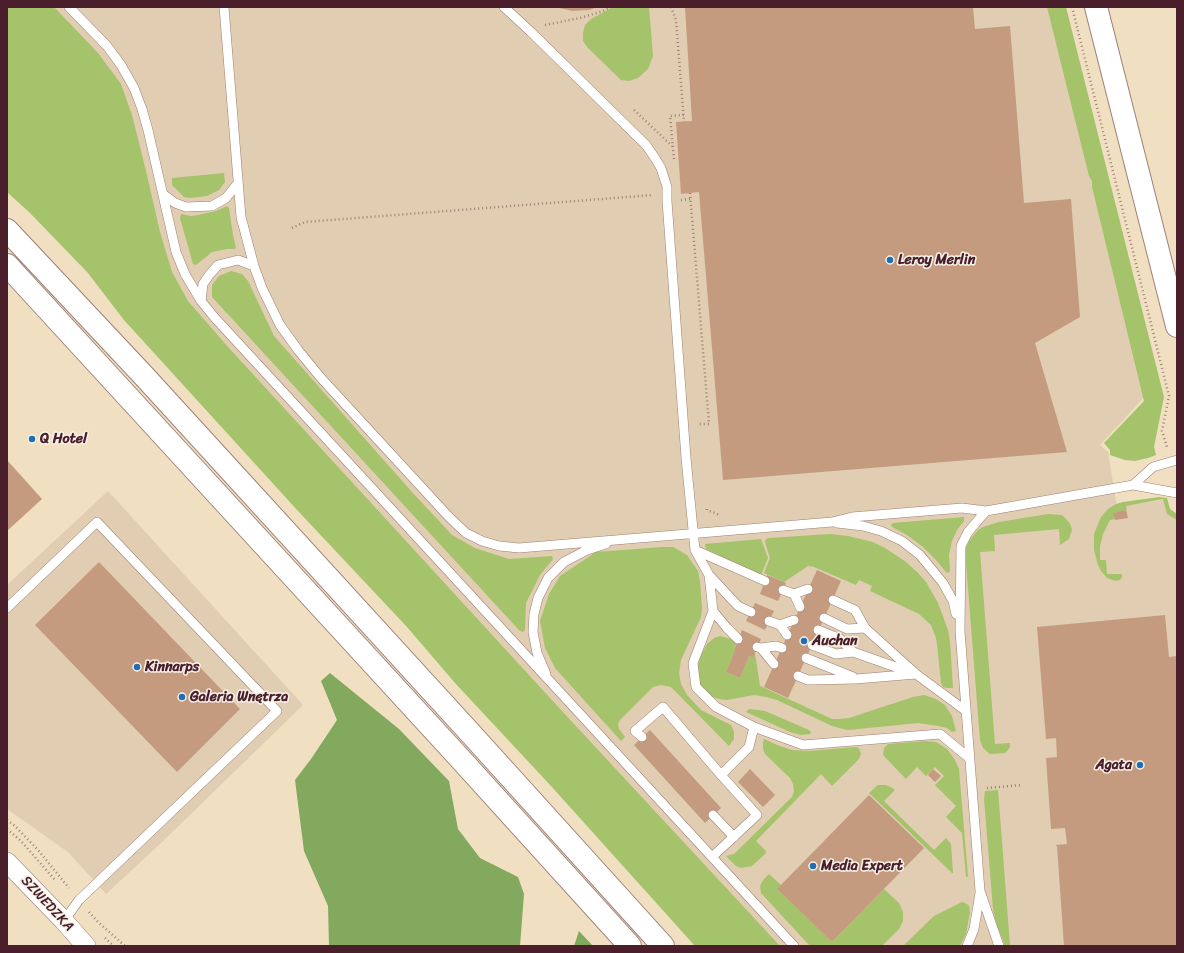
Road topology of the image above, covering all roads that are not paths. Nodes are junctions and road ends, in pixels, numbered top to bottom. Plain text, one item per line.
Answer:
1 (69, 7) edge
2 (224, 7) edge
3 (504, 7) edge
4 (1096, 7) edge
5 (238, 183) junction
6 (163, 194) junction
7 (7, 230) edge
8 (7, 266) edge
9 (254, 266) junction
10 (201, 301) junction
11 (1177, 326) edge
12 (1177, 460) edge
13 (1133, 485) junction
14 (1177, 492) edge
15 (986, 511) junction
16 (832, 522) junction
17 (693, 533) junction
18 (620, 539) junction
19 (695, 550) junction
20 (709, 575) junction
21 (765, 581) dead end
22 (808, 589) dead end
23 (783, 590) dead end
24 (794, 594) junction
25 (833, 600) dead end
26 (800, 607) dead end
27 (7, 608) edge
28 (713, 611) junction
29 (751, 612) dead end
30 (824, 618) dead end
31 (794, 620) dead end
32 (769, 621) dead end
33 (780, 625) junction
34 (865, 628) junction
35 (818, 630) dead end
36 (960, 631) junction
37 (787, 635) dead end
38 (738, 639) dead end
39 (812, 644) dead end
40 (782, 648) dead end
41 (853, 652) junction
42 (806, 658) dead end
43 (774, 664) dead end
44 (916, 674) junction
45 (798, 676) dead end
46 (856, 679) junction
47 (550, 681) junction
48 (966, 711) junction
49 (754, 727) junction
50 (639, 734) dead end
51 (969, 758) junction
52 (721, 775) junction
53 (714, 815) dead end
54 (734, 837) junction
55 (712, 857) junction
56 (7, 862) edge
57 (980, 891) junction
58 (64, 921) junction
59 (627, 943) edge
60 (86, 946) edge
61 (663, 946) edge
62 (794, 946) edge
63 (967, 946) edge
64 (998, 946) edge

1 - 6 lane
2 - 5 lane
3 - 17 lane
4 - 11 main road
5 - 6 lane
5 - 9 lane
6 - 10 lane
7 - 61 main road
8 - 59 main road
9 - 10 lane
9 - 18 lane
10 - 47 lane
12 - 13 lane
13 - 14 lane
13 - 15 lane
15 - 16 lane
15 - 36 lane
16 - 17 lane
16 - 36 lane
17 - 18 lane
17 - 19 lane
18 - 47 lane
19 - 20 lane
19 - 21 lane
20 - 28 lane
20 - 29 lane
22 - 24 lane
23 - 24 lane
24 - 26 lane
25 - 34 lane
27 - 58 lane
28 - 38 lane
28 - 49 lane
30 - 34 lane
31 - 33 lane
32 - 33 lane
33 - 37 lane
34 - 44 lane
35 - 41 lane
36 - 48 lane
39 - 41 lane
40 - 43 lane
41 - 44 lane
42 - 46 lane
44 - 46 lane
44 - 48 lane
45 - 46 lane
47 - 55 lane
48 - 51 lane
49 - 51 lane
49 - 52 lane
50 - 52 lane
51 - 57 lane
52 - 54 lane
53 - 54 lane
54 - 55 lane
55 - 62 lane
56 - 58 street, SZWEDZKA
57 - 63 lane
57 - 64 lane
58 - 60 street, SZWEDZKA

